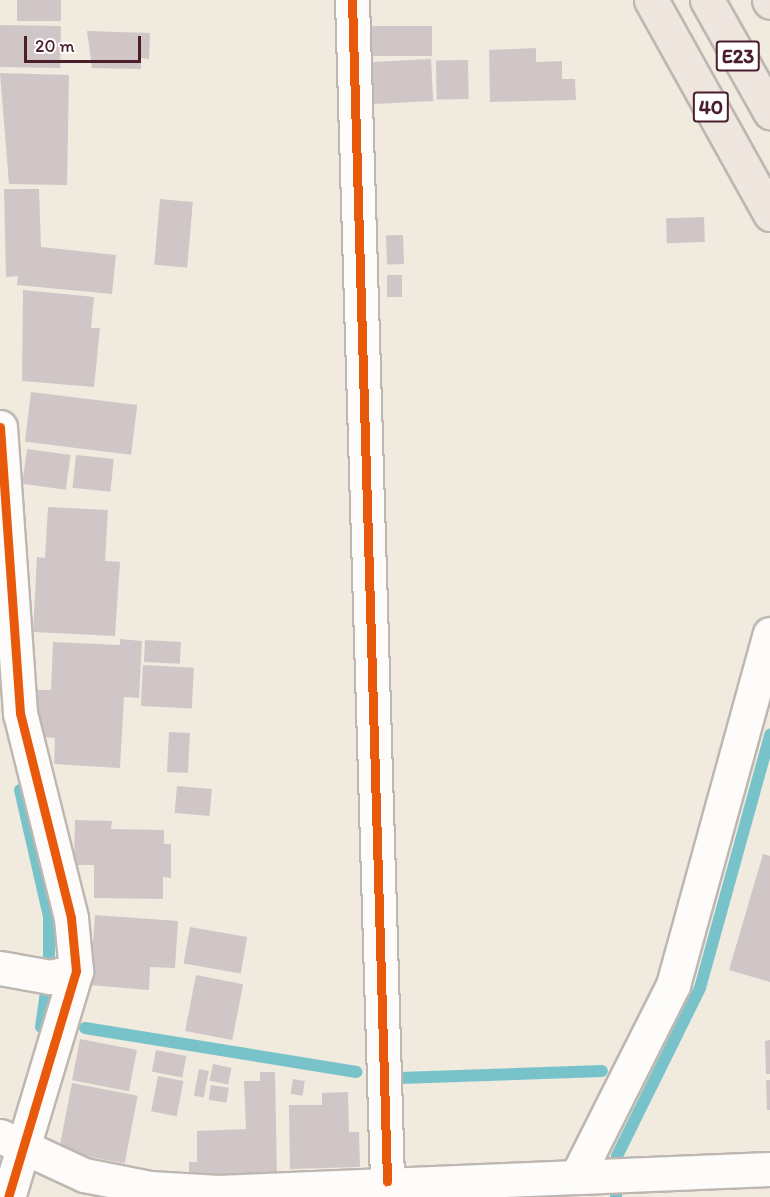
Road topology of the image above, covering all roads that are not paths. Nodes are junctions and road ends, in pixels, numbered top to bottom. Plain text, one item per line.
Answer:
1 (352, 0) edge
2 (651, 0) edge
3 (707, 0) edge
4 (770, 112) edge
5 (770, 214) edge
6 (0, 427) edge
7 (770, 634) edge
8 (0, 968) edge
9 (76, 970) junction
10 (12, 1141) edge
11 (770, 1169) edge
12 (578, 1174) junction
13 (387, 1182) junction
14 (8, 1197) edge

1 - 13 street
2 - 5 main road, 40
3 - 4 main road, E23
6 - 9 street
7 - 12 street
8 - 9 street
9 - 10 street
10 - 13 street
10 - 14 street
11 - 12 street
12 - 13 street

